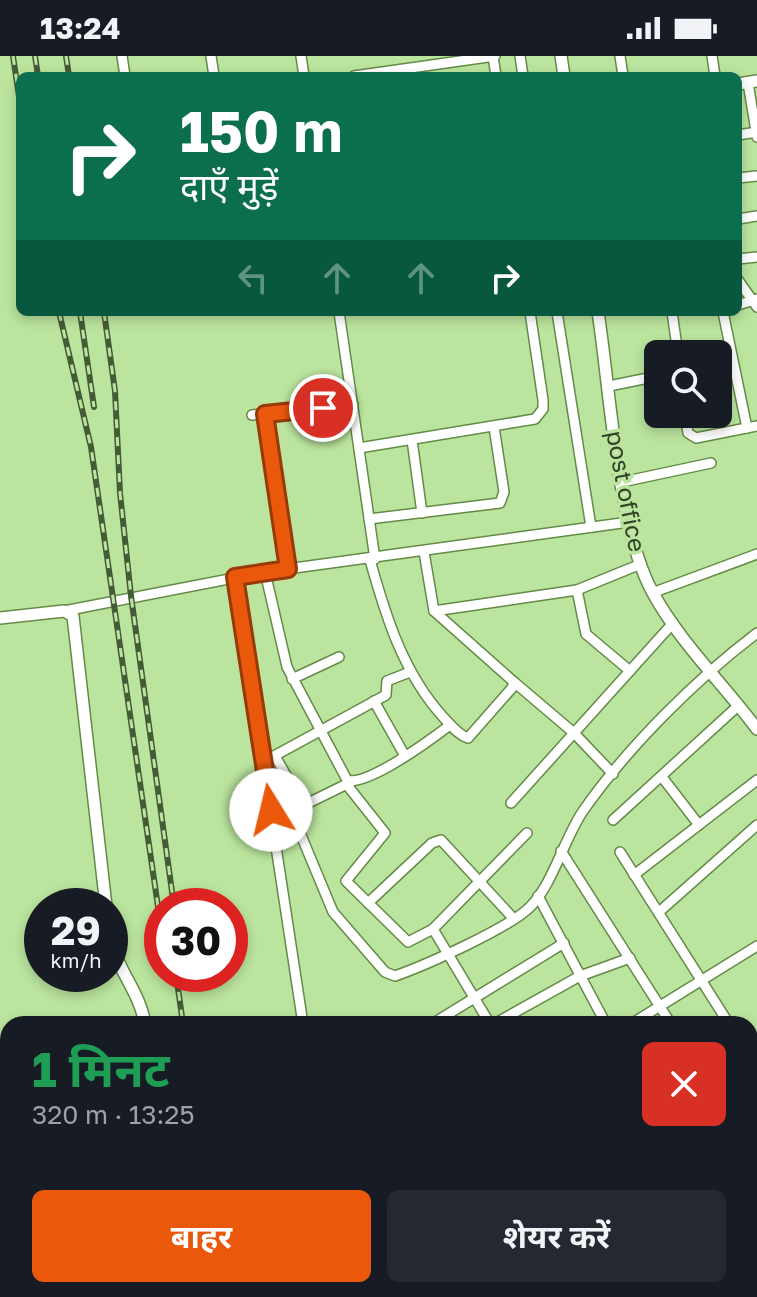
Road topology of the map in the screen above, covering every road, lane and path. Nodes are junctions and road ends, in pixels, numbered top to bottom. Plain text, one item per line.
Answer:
1 (494, 56) edge
2 (382, 72) edge
3 (748, 83) edge
4 (757, 134) edge
5 (742, 285) edge
6 (755, 302) edge
7 (340, 316) edge
8 (531, 316) edge
9 (558, 316) edge
10 (599, 316) edge
11 (673, 316) edge
12 (724, 316) edge
13 (676, 340) edge
14 (728, 340) edge
15 (732, 360) edge
16 (644, 379) edge
17 (609, 386) junction
18 (353, 405) junction
19 (265, 414) junction
20 (252, 415) dead end
21 (494, 427) junction
22 (752, 427) edge
23 (687, 428) edge
24 (412, 440) junction
25 (359, 448) junction
26 (711, 463) dead end
27 (622, 482) junction
28 (422, 513) junction
29 (369, 519) junction
30 (629, 522) junction
31 (591, 527) junction
32 (424, 552) junction
33 (757, 554) edge
34 (372, 560) junction
35 (641, 564) junction
36 (288, 569) junction
37 (265, 572) junction
38 (235, 577) junction
39 (577, 590) junction
40 (652, 593) junction
41 (64, 611) junction
42 (434, 611) junction
43 (0, 618) edge
44 (673, 623) junction
45 (757, 633) edge
46 (339, 657) dead end
47 (711, 668) junction
48 (630, 671) junction
49 (410, 672) junction
50 (292, 679) junction
51 (514, 682) junction
52 (374, 701) junction
53 (739, 705) junction
54 (450, 725) junction
55 (757, 729) edge
56 (322, 731) junction
57 (574, 733) junction
58 (275, 756) junction
59 (405, 756) junction
60 (263, 762) junction
61 (613, 774) junction
62 (662, 777) junction
63 (757, 780) edge
64 (349, 784) junction
65 (511, 803) dead end
66 (303, 805) junction
67 (613, 820) dead end
68 (699, 825) junction
69 (757, 825) edge
70 (527, 833) dead end
71 (561, 851) junction
72 (620, 852) dead end
73 (634, 875) junction
74 (480, 883) junction
75 (104, 888) edge
76 (538, 896) junction
77 (368, 903) junction
78 (659, 912) junction
79 (513, 918) junction
80 (433, 929) junction
81 (564, 943) junction
82 (755, 951) edge
83 (447, 954) junction
84 (630, 958) junction
85 (580, 976) junction
86 (702, 980) junction
87 (128, 981) edge
88 (474, 997) junction
89 (660, 1006) junction
90 (143, 1016) edge
91 (302, 1016) edge
92 (444, 1016) edge
93 (487, 1016) edge
94 (507, 1016) edge
95 (602, 1016) edge
96 (644, 1016) edge
97 (666, 1016) edge
98 (724, 1016) edge

1 - 2 street
3 - 4 street
5 - 6 street
7 - 18 street
8 - 21 street
9 - 31 street
10 - 17 street, post office
11 - 13 street
12 - 14 street
15 - 22 street
16 - 17 street
17 - 27 street, post office
18 - 19 street
18 - 25 street
19 - 20 street
19 - 36 street
21 - 24 street
21 - 28 street
22 - 23 street
24 - 25 street
24 - 28 street
25 - 29 street
26 - 27 street
27 - 30 street, post office
28 - 29 street
29 - 34 street
30 - 31 street
30 - 35 street, post office
31 - 32 street
32 - 34 street
32 - 42 street
33 - 40 street
34 - 36 street
34 - 49 street
35 - 39 street
35 - 40 street, post office
36 - 37 street
37 - 38 street
37 - 50 street
38 - 41 street
38 - 60 street
39 - 42 street
39 - 48 street
40 - 44 street, post office
41 - 43 street
41 - 75 street
42 - 51 street
44 - 47 street, post office
44 - 48 street
45 - 47 street
46 - 50 street
47 - 53 street, post office
47 - 61 street
48 - 57 street
49 - 52 street
49 - 54 street
50 - 56 street
51 - 54 street
51 - 57 street
52 - 56 street
52 - 59 street
53 - 55 street, post office
53 - 62 street
54 - 59 street
56 - 58 street
56 - 64 street
57 - 61 street
57 - 65 street
58 - 60 street
58 - 66 street
59 - 64 street
60 - 91 street
61 - 71 street
62 - 67 street
62 - 68 street
63 - 68 street
64 - 66 street
64 - 77 street
66 - 83 street
68 - 73 street
69 - 78 street
70 - 74 street
71 - 76 street
71 - 84 street
72 - 73 street
73 - 78 street
74 - 77 street
74 - 79 street
74 - 80 street
76 - 79 street
76 - 81 street
77 - 80 street
78 - 86 street
79 - 83 street
80 - 83 street
81 - 85 street
81 - 88 street
82 - 86 street
83 - 88 street
84 - 85 street
84 - 89 street
85 - 94 street
85 - 95 street
86 - 89 street
86 - 98 street
87 - 90 street
88 - 92 street
88 - 93 street
89 - 96 street
89 - 97 street

